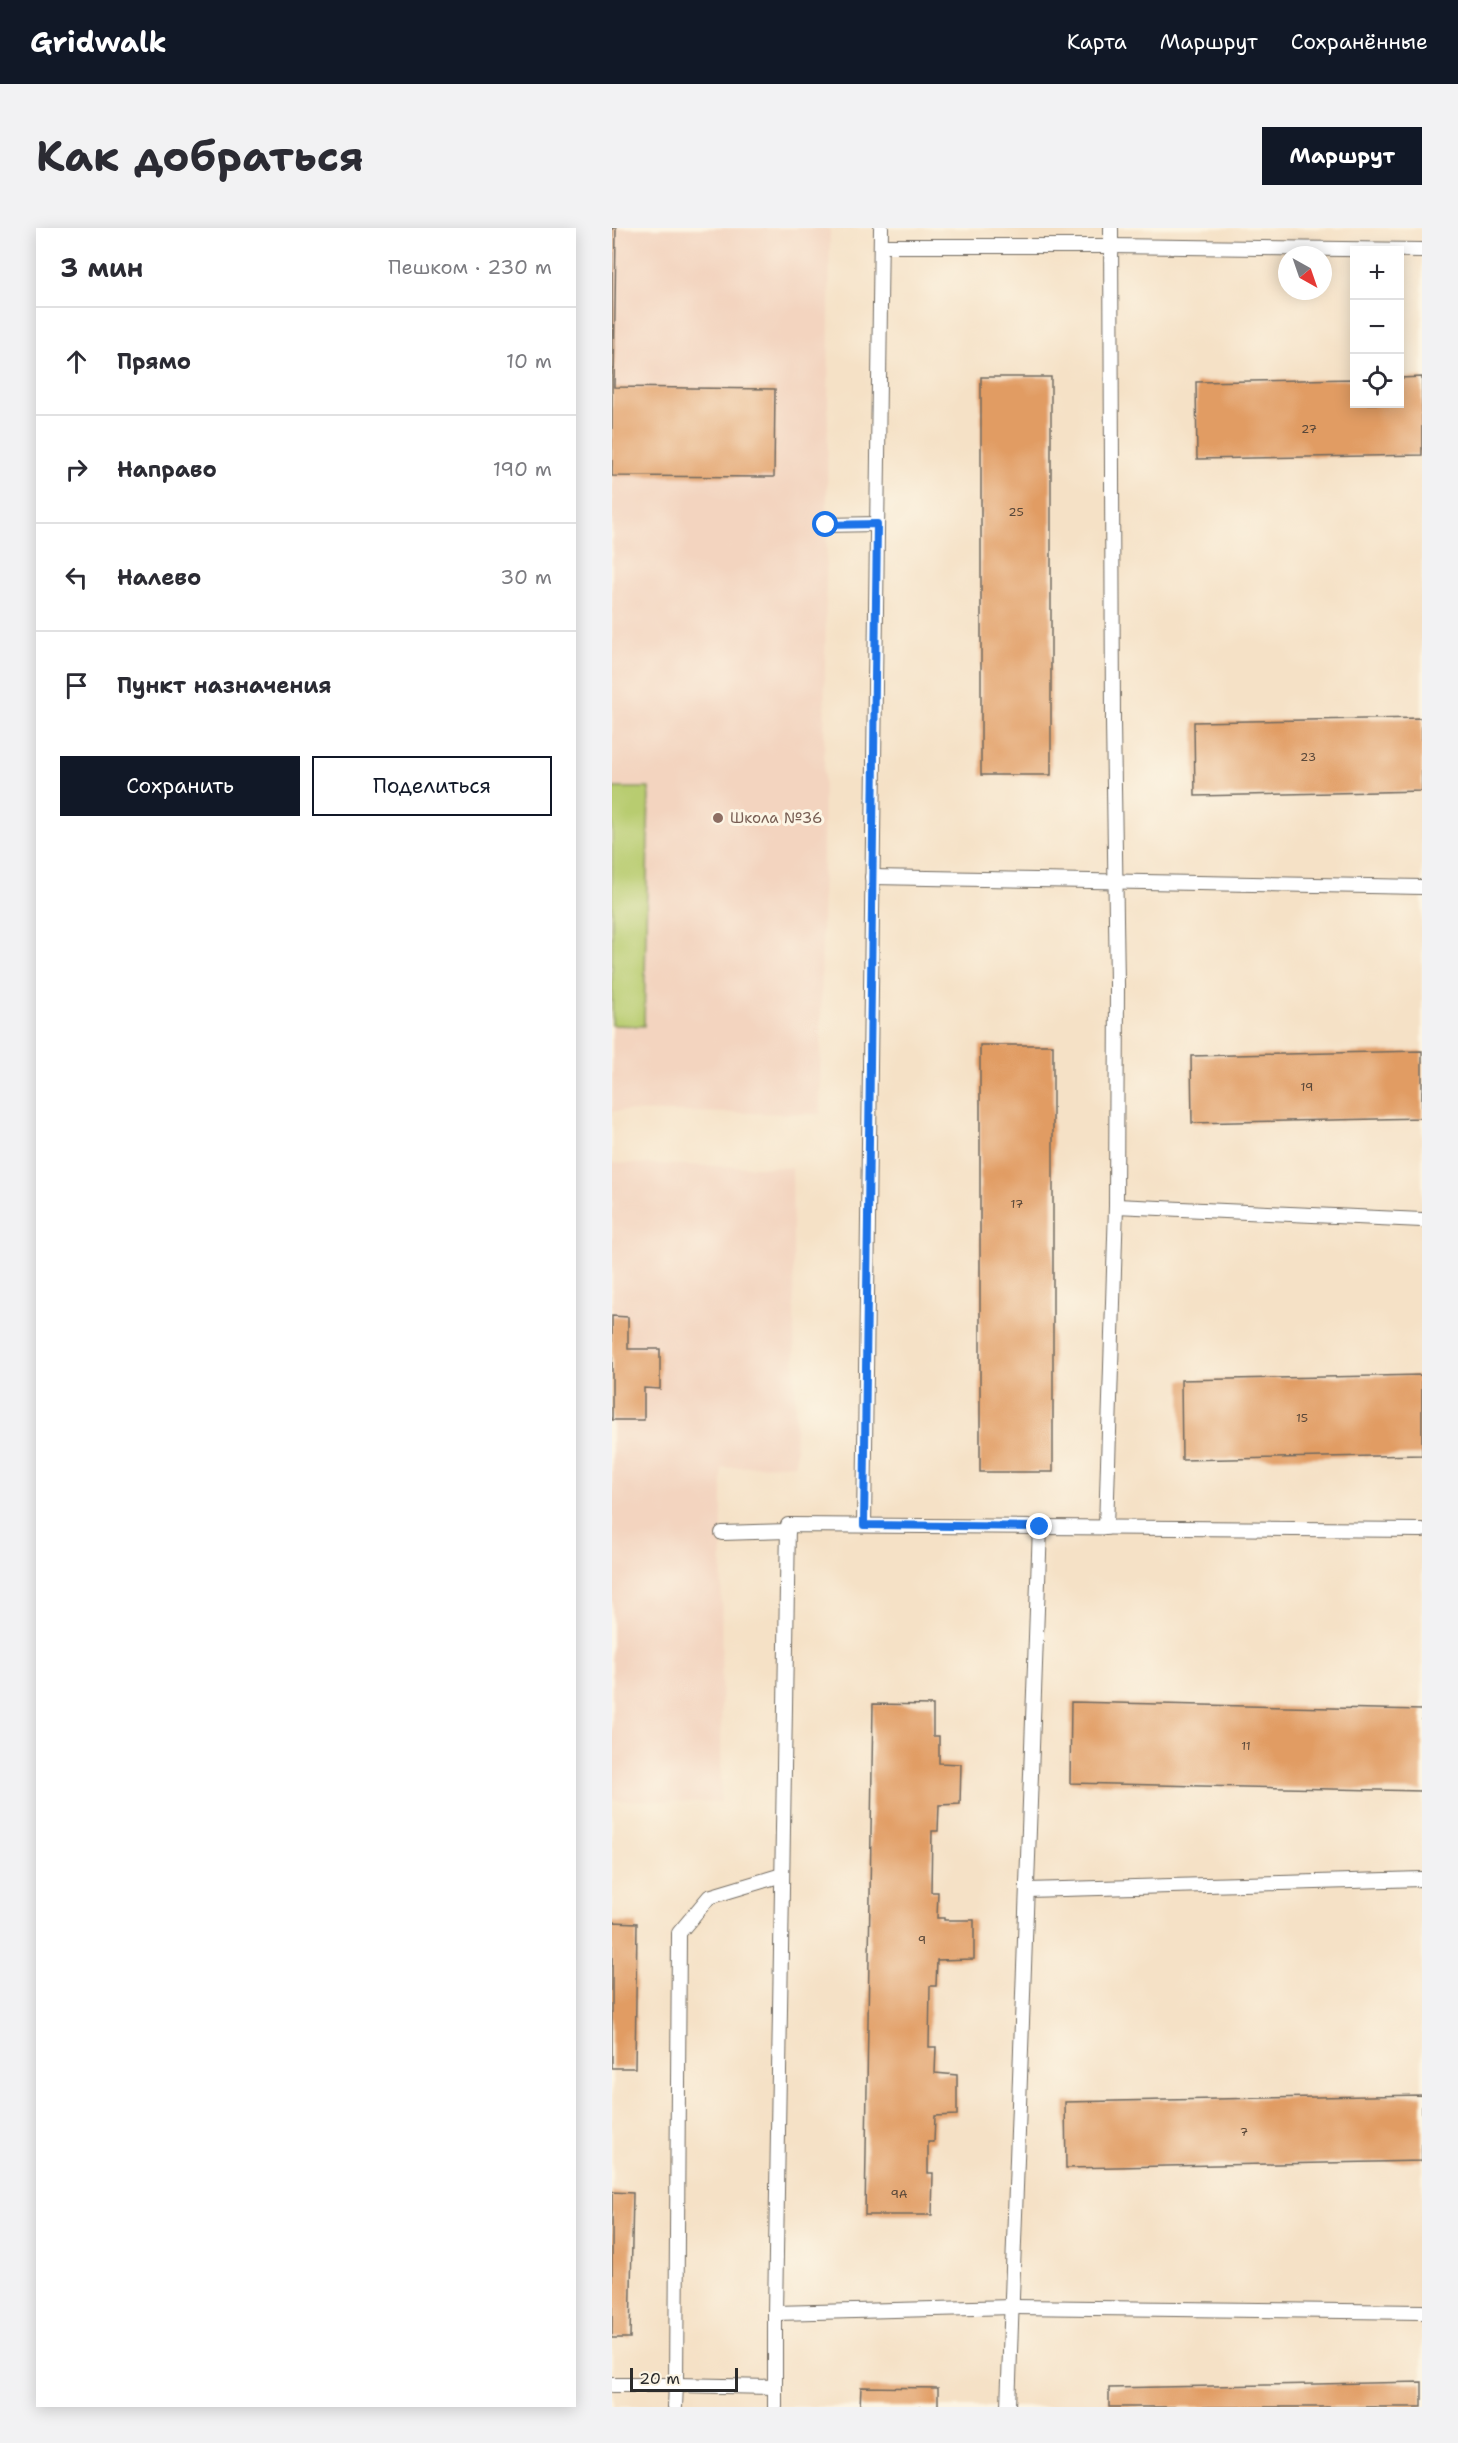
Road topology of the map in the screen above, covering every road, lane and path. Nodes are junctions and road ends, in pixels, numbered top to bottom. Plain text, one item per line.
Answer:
1 (881, 228) edge
2 (1111, 228) edge
3 (881, 246) junction
4 (1110, 246) junction
5 (1422, 250) edge
6 (877, 524) junction
7 (826, 525) dead end
8 (872, 877) junction
9 (1115, 882) junction
10 (1422, 887) edge
11 (1116, 1206) junction
12 (1422, 1220) edge
13 (864, 1525) junction
14 (1040, 1527) junction
15 (1106, 1528) junction
16 (1422, 1530) edge
17 (788, 1531) junction
18 (722, 1533) dead end
19 (782, 1875) junction
20 (1422, 1879) edge
21 (1027, 1890) junction
22 (1013, 2307) junction
23 (1422, 2312) edge
24 (775, 2313) junction
25 (612, 2385) edge
26 (676, 2385) junction
27 (775, 2387) junction
28 (675, 2407) edge
29 (775, 2407) edge
30 (1008, 2407) edge

1 - 3 lane
2 - 4 lane
3 - 4 lane
3 - 6 lane
4 - 5 lane
4 - 9 lane
6 - 7 lane
6 - 8 lane
8 - 9 lane
8 - 13 lane
9 - 10 lane
9 - 11 lane
11 - 12 lane
11 - 15 lane
13 - 14 lane
13 - 17 lane
14 - 15 lane
14 - 21 lane
15 - 16 lane
17 - 18 lane
17 - 19 lane
19 - 24 lane
19 - 26 lane
20 - 21 lane
21 - 22 lane
22 - 23 lane
22 - 24 lane
22 - 30 lane
24 - 27 lane
25 - 26 lane
26 - 27 lane
26 - 28 lane
27 - 29 lane

